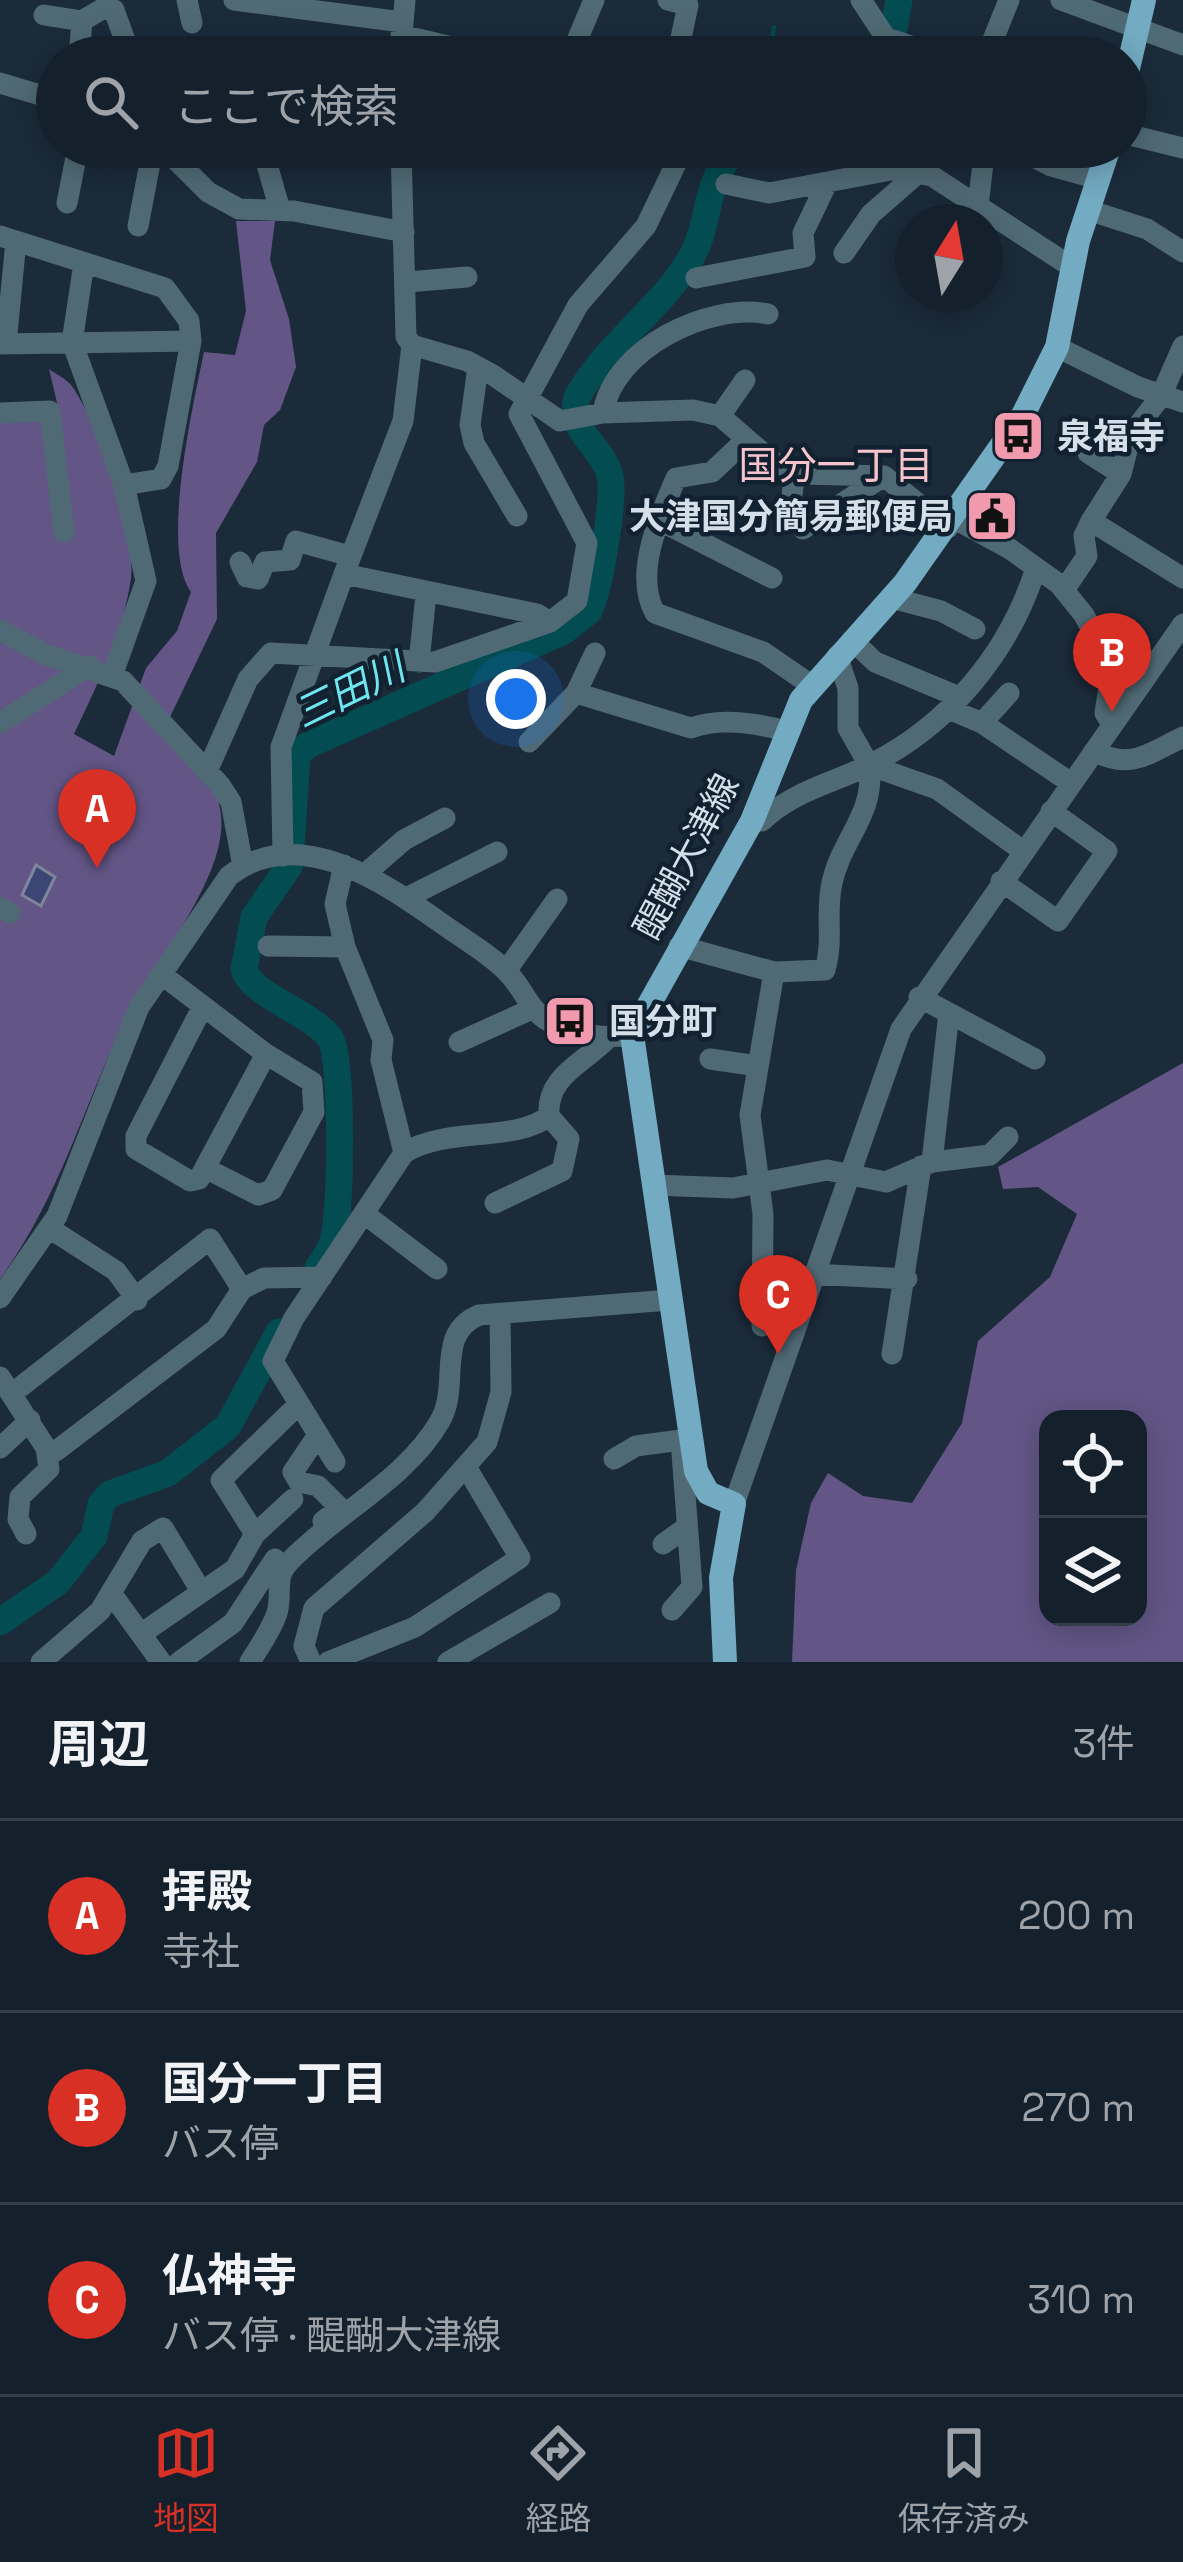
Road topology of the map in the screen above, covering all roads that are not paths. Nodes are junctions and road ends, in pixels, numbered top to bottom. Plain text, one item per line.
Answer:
1 (234, 0) edge
2 (594, 0) edge
3 (668, 0) edge
4 (861, 0) edge
5 (1009, 0) edge
6 (1061, 0) edge
7 (267, 2) edge
8 (336, 7) edge
9 (1141, 14) edge
10 (44, 15) dead end
11 (82, 21) junction
12 (402, 28) edge
13 (81, 36) edge
14 (124, 36) edge
15 (579, 36) edge
16 (681, 36) edge
17 (887, 36) edge
18 (994, 36) edge
19 (1183, 45) edge
20 (1, 88) edge
21 (36, 96) edge
22 (1147, 139) edge
23 (1183, 148) edge
24 (74, 168) edge
25 (149, 168) edge
26 (185, 168) edge
27 (268, 168) edge
28 (402, 168) edge
29 (674, 168) edge
30 (982, 168) edge
31 (1077, 168) edge
32 (1101, 168) edge
33 (919, 172) junction
34 (1098, 179) junction
35 (727, 184) dead end
36 (826, 185) junction
37 (67, 203) dead end
38 (974, 204) edge
39 (977, 204) edge
40 (280, 210) junction
41 (1088, 211) junction
42 (1003, 221) edge
43 (138, 226) dead end
44 (404, 232) junction
45 (8, 238) edge
46 (1183, 252) edge
47 (844, 253) dead end
48 (84, 263) junction
49 (1074, 263) junction
50 (467, 277) dead end
51 (696, 278) dead end
52 (407, 282) junction
53 (768, 314) dead end
54 (191, 341) junction
55 (72, 342) junction
56 (3, 344) edge
57 (412, 345) junction
58 (1183, 346) edge
59 (1057, 347) junction
60 (478, 367) junction
61 (745, 380) dead end
62 (524, 399) junction
63 (1172, 399) edge
64 (0, 413) edge
65 (603, 413) junction
66 (734, 428) junction
67 (1088, 453) dead end
68 (795, 471) junction
69 (1121, 474) junction
70 (884, 476) junction
71 (124, 485) junction
72 (791, 503) dead end
73 (517, 515) dead end
74 (660, 520) junction
75 (1091, 521) junction
76 (951, 524) junction
77 (803, 530) dead end
78 (64, 532) dead end
79 (240, 562) dead end
80 (347, 565) junction
81 (1035, 571) junction
82 (772, 578) dead end
83 (1183, 578) edge
84 (1064, 590) junction
85 (426, 594) junction
86 (892, 598) junction
87 (550, 622) junction
88 (1183, 624) edge
89 (975, 629) dead end
90 (0, 631) edge
91 (844, 648) junction
92 (311, 653) junction
93 (595, 653) dead end
94 (419, 662) junction
95 (89, 666) junction
96 (112, 676) junction
97 (811, 686) junction
98 (576, 693) junction
99 (1009, 693) dead end
100 (954, 703) junction
101 (0, 722) edge
102 (982, 723) junction
103 (1112, 724) junction
104 (786, 731) junction
105 (1183, 737) edge
106 (529, 742) dead end
107 (1094, 751) junction
108 (869, 765) junction
109 (208, 769) junction
110 (1071, 783) junction
111 (1051, 811) junction
112 (445, 818) dead end
113 (752, 820) junction
114 (1023, 851) junction
115 (496, 852) dead end
116 (290, 856) junction
117 (243, 866) junction
118 (355, 869) junction
119 (1001, 881) junction
120 (406, 898) junction
121 (557, 899) dead end
122 (268, 946) dead end
123 (679, 946) junction
124 (345, 947) junction
125 (506, 970) junction
126 (774, 971) junction
127 (161, 974) junction
128 (919, 997) junction
129 (203, 1006) junction
130 (532, 1009) junction
131 (949, 1013) junction
132 (620, 1037) junction
133 (459, 1042) dead end
134 (266, 1054) junction
135 (710, 1059) dead end
136 (1035, 1059) dead end
137 (758, 1066) junction
138 (550, 1116) junction
139 (1008, 1137) dead end
140 (404, 1153) junction
141 (927, 1164) junction
142 (205, 1168) junction
143 (848, 1176) junction
144 (757, 1183) junction
145 (653, 1185) junction
146 (495, 1203) dead end
147 (366, 1215) junction
148 (49, 1228) junction
149 (437, 1269) dead end
150 (813, 1274) junction
151 (316, 1276) junction
152 (907, 1280) junction
153 (242, 1289) junction
154 (0, 1298) edge
155 (137, 1300) junction
156 (670, 1300) junction
157 (500, 1313) junction
158 (762, 1326) dead end
159 (892, 1354) dead end
160 (7, 1384) edge
161 (298, 1405) junction
162 (30, 1420) junction
163 (316, 1438) junction
164 (686, 1439) junction
165 (0, 1448) edge
166 (46, 1448) junction
167 (614, 1459) dead end
168 (334, 1462) dead end
169 (468, 1470) junction
170 (293, 1498) dead end
171 (734, 1504) junction
172 (688, 1528) junction
173 (26, 1534) dead end
174 (255, 1534) junction
175 (663, 1544) dead end
176 (278, 1580) junction
177 (201, 1591) junction
178 (111, 1593) junction
179 (550, 1604) dead end
180 (672, 1610) dead end
181 (141, 1634) junction
182 (255, 1659) edge
183 (41, 1662) edge
184 (161, 1662) edge
185 (179, 1662) edge
186 (200, 1662) edge
187 (311, 1662) edge
188 (328, 1662) edge
189 (448, 1662) edge
190 (725, 1662) edge

1 - 7 street
2 - 15 street
3 - 16 street
4 - 17 street
5 - 18 street
6 - 9 street
7 - 8 street
8 - 12 street
9 - 19 street
10 - 11 street
11 - 13 street
11 - 14 street
20 - 21 street
22 - 23 street
24 - 37 street
25 - 43 street
26 - 40 street
27 - 40 street
28 - 44 street
29 - 62 street
30 - 39 street
31 - 34 street
32 - 34 main road, 醍醐大津線
33 - 36 street
33 - 38 street
33 - 47 street
34 - 41 main road, 醍醐大津線
35 - 36 street
36 - 51 street
40 - 44 street
41 - 46 street
41 - 49 main road, 醍醐大津線
42 - 49 street
44 - 52 street
45 - 48 street
45 - 56 street
48 - 54 street
48 - 55 street
49 - 59 main road, 醍醐大津線
50 - 52 street
52 - 57 street
53 - 65 street
54 - 55 street
54 - 71 street
55 - 56 street
55 - 71 street
57 - 60 street
57 - 80 street
58 - 63 street
59 - 63 street
59 - 76 main road, 醍醐大津線
60 - 62 street
60 - 73 street
61 - 66 street
62 - 65 street
62 - 87 street
63 - 69 street
64 - 78 street
65 - 66 street
66 - 68 street
66 - 74 street
67 - 69 street
68 - 70 street
68 - 72 street
69 - 75 street
70 - 76 street
70 - 77 street
71 - 96 street
74 - 82 street
74 - 97 street
75 - 83 street
75 - 84 street
76 - 81 street
76 - 86 main road, 醍醐大津線
79 - 80 street
80 - 85 street
80 - 92 street
81 - 84 street
81 - 100 street
84 - 103 street
85 - 87 street
85 - 94 street
86 - 89 street
86 - 91 main road, 醍醐大津線
87 - 94 street
88 - 103 street
90 - 95 street
91 - 97 main road, 醍醐大津線
91 - 100 street
91 - 108 street
92 - 94 street
92 - 109 street
92 - 116 street
93 - 98 street
95 - 96 street
95 - 101 street
96 - 109 street
97 - 104 main road, 醍醐大津線
98 - 104 street
98 - 106 street
99 - 102 street
100 - 102 street
100 - 108 street
102 - 110 street
103 - 107 street
104 - 113 main road, 醍醐大津線
105 - 107 street
107 - 110 street
108 - 113 street
108 - 114 street
108 - 126 street
109 - 117 street
110 - 111 street
111 - 114 street
111 - 119 street
112 - 118 street
113 - 123 main road, 醍醐大津線
114 - 119 street
115 - 120 street
116 - 117 street
116 - 118 street
117 - 127 street
118 - 120 street
118 - 124 street
119 - 128 street
120 - 125 street
121 - 125 street
122 - 124 street
123 - 126 street
123 - 132 main road, 醍醐大津線
124 - 140 street
125 - 130 street
126 - 137 street
127 - 129 street
127 - 148 street
128 - 131 street
128 - 143 street
129 - 134 street
129 - 142 street
130 - 132 street
130 - 133 street
131 - 136 street
131 - 141 street
132 - 138 street
132 - 145 main road
134 - 142 street
134 - 142 street
135 - 137 street
137 - 144 street
138 - 140 street
138 - 146 street
139 - 141 street
140 - 147 street
141 - 143 street
141 - 152 street
143 - 144 street
143 - 150 street
144 - 145 street
144 - 158 street
145 - 156 main road
147 - 149 street
147 - 151 street
148 - 154 street
148 - 155 street
150 - 152 street
150 - 171 street
151 - 153 street
151 - 161 street
152 - 159 street
153 - 155 street
153 - 166 street
155 - 160 street
156 - 157 street
156 - 164 main road
157 - 169 street
157 - 176 street
160 - 162 street
161 - 163 street
161 - 174 street
162 - 165 street
162 - 166 street
163 - 168 street
163 - 185 street
164 - 167 street
164 - 171 main road
164 - 172 street
166 - 173 street
169 - 187 street
169 - 188 street
170 - 174 street
171 - 190 main road
172 - 175 street
172 - 180 street
174 - 177 street
176 - 182 street
176 - 186 street
177 - 178 street
177 - 181 street
178 - 181 street
178 - 183 street
179 - 189 street
181 - 184 street

